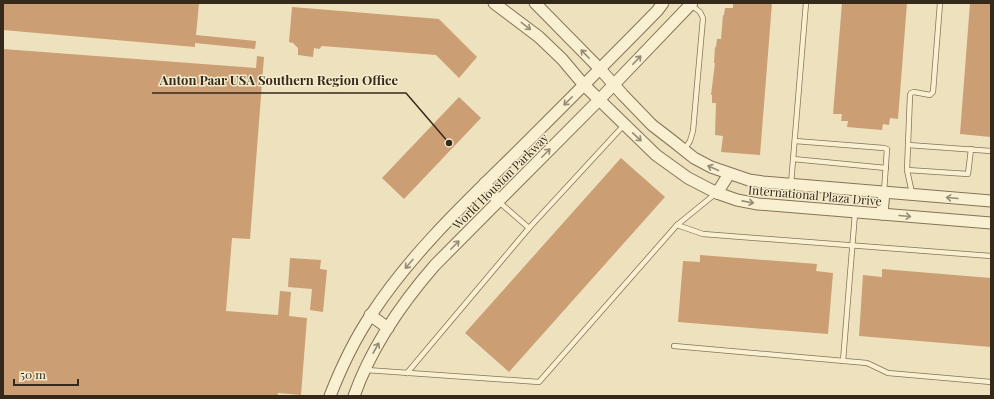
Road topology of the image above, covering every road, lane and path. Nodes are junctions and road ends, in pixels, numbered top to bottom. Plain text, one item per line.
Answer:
1 (494, 3) edge
2 (535, 3) edge
3 (663, 3) edge
4 (806, 3) edge
5 (940, 3) edge
6 (691, 4) edge
7 (600, 69) junction
8 (613, 84) junction
9 (584, 85) junction
10 (598, 100) junction
11 (624, 125) junction
12 (795, 141) junction
13 (908, 145) junction
14 (971, 149) junction
15 (684, 150) junction
16 (991, 151) edge
17 (793, 159) junction
18 (886, 168) junction
19 (907, 170) junction
20 (729, 174) junction
21 (485, 184) junction
22 (792, 184) junction
23 (884, 192) junction
24 (717, 193) junction
25 (912, 195) junction
26 (498, 201) junction
27 (991, 201) edge
28 (855, 212) junction
29 (882, 214) junction
30 (991, 223) edge
31 (677, 225) junction
32 (529, 228) junction
33 (852, 245) junction
34 (991, 256) edge
35 (370, 315) junction
36 (388, 328) junction
37 (674, 346) dead end
38 (843, 360) junction
39 (365, 370) junction
40 (407, 372) junction
41 (991, 382) edge
42 (330, 396) edge
43 (354, 396) edge

1 -> 9 street, International Plaza Drive
7 -> 2 street, International Plaza Drive
3 - 7 street, World Houston Parkway
4 - 12 lane
5 - 13 lane
8 -> 6 street, World Houston Parkway
6 - 15 lane
7 - 8 street, International Plaza Drive
7 - 9 street, World Houston Parkway
8 - 10 street, World Houston Parkway
8 - 15 street, International Plaza Drive
9 - 10 street, International Plaza Drive
9 -> 21 street, World Houston Parkway
10 - 11 street, International Plaza Drive
26 -> 10 street, World Houston Parkway
11 -> 24 street, International Plaza Drive
11 - 32 lane
12 - 17 lane
12 - 18 lane
13 - 14 lane
13 - 19 lane
14 - 16 lane
14 - 19 lane
20 -> 15 street, International Plaza Drive
17 - 18 lane
17 - 22 lane
18 - 23 lane
19 - 25 lane
20 - 22 street, International Plaza Drive
20 - 24 street
21 - 26 street
21 -> 35 street, World Houston Parkway
22 - 23 street, International Plaza Drive
23 - 25 street, International Plaza Drive
23 - 29 street
24 -> 28 street, International Plaza Drive
24 - 31 lane
27 -> 25 street, International Plaza Drive
26 - 32 lane
36 -> 26 street, World Houston Parkway
28 - 29 street, International Plaza Drive
28 - 33 lane
29 -> 30 street, International Plaza Drive
31 - 33 lane
31 - 40 lane
32 - 40 lane
33 - 34 lane
33 - 38 lane
35 - 36 street
35 - 42 street, World Houston Parkway
39 -> 36 street, World Houston Parkway
37 - 38 lane
38 - 41 lane
39 - 40 lane
39 - 43 street, World Houston Parkway

